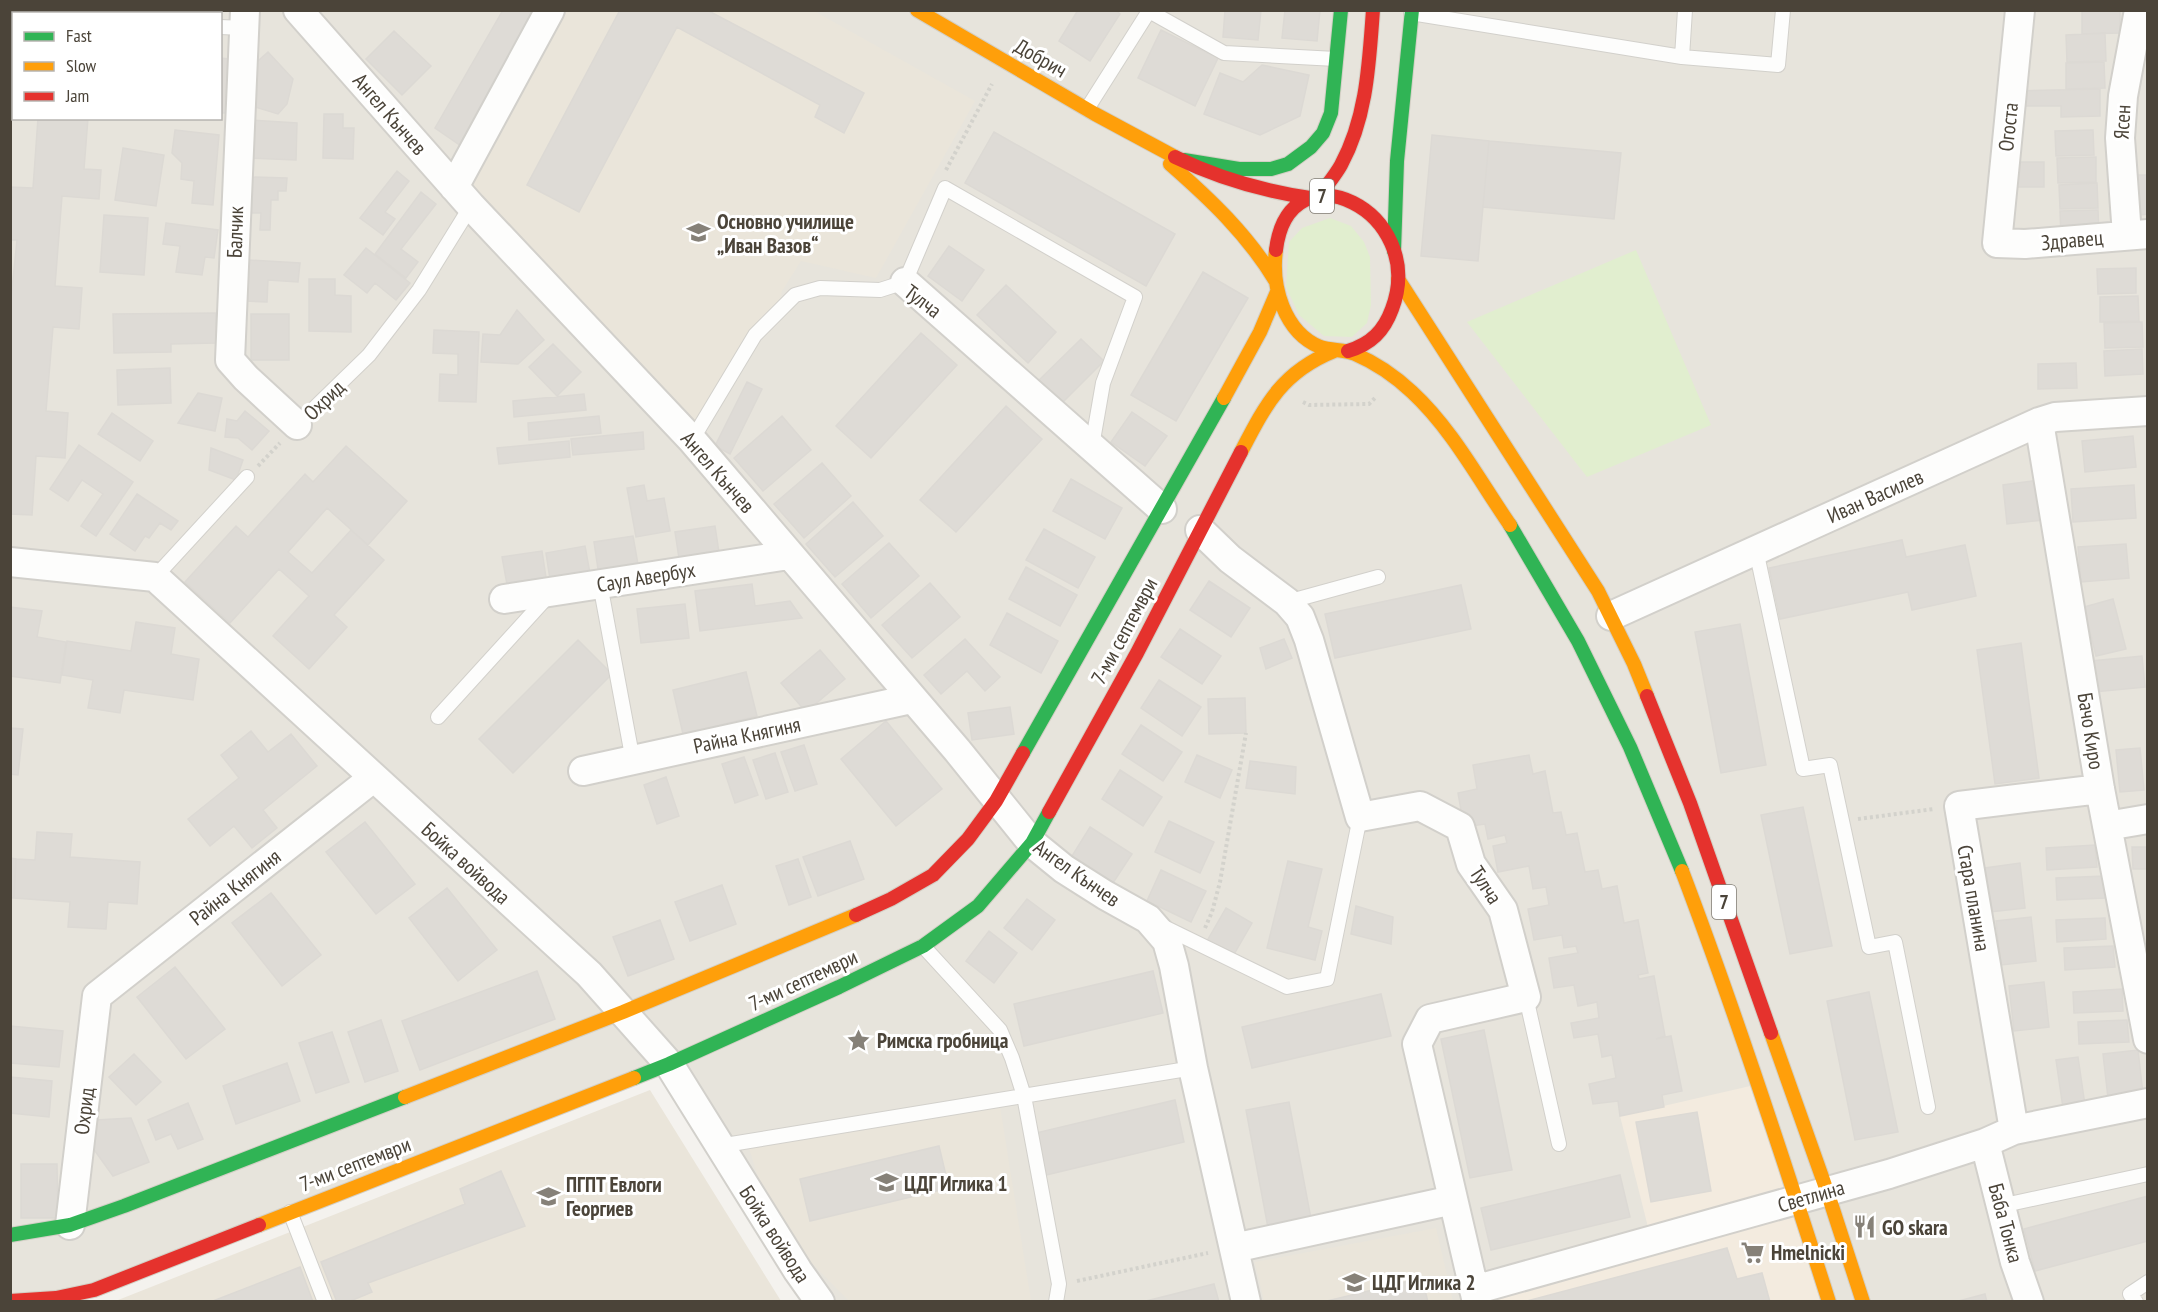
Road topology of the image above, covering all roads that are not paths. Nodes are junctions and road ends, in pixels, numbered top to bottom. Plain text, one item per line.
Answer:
1 (298, 10) edge
2 (550, 10) edge
3 (917, 10) edge
4 (1341, 10) edge
5 (1373, 10) edge
6 (1686, 10) edge
7 (1783, 10) edge
8 (2020, 10) edge
9 (2139, 10) edge
10 (1412, 12) edge
11 (237, 22) edge
12 (1682, 57) junction
13 (1336, 59) junction
14 (1087, 109) junction
15 (1143, 141) junction
16 (1184, 160) junction
17 (462, 197) junction
18 (1314, 197) junction
19 (2137, 234) edge
20 (1997, 243) joint
21 (1394, 253) junction
22 (1398, 279) junction
23 (904, 282) junction
24 (1276, 286) junction
25 (1341, 351) junction
26 (2147, 416) edge
27 (2039, 422) junction
28 (297, 425) joint
29 (692, 440) junction
30 (1092, 448) junction
31 (247, 477) road end
32 (1162, 509) junction
33 (1200, 530) junction
34 (1519, 539) junction
35 (1756, 550) junction
36 (789, 555) junction
37 (10, 562) edge
38 (155, 577) junction
39 (1378, 577) dead end
40 (1559, 581) dead end
41 (600, 584) junction
42 (552, 591) junction
43 (504, 599) dead end
44 (1287, 602) junction
45 (1599, 618) junction
46 (1596, 650) dead end
47 (1596, 673) junction
48 (911, 699) junction
49 (438, 717) dead end
50 (633, 760) junction
51 (583, 771) dead end
52 (373, 778) junction
53 (2100, 789) junction
54 (996, 801) junction
55 (1360, 817) junction
56 (2148, 819) edge
57 (2107, 826) junction
58 (1032, 843) junction
59 (1148, 919) junction
60 (923, 946) junction
61 (97, 996) joint
62 (1526, 997) junction
63 (623, 1012) junction
64 (2148, 1039) edge
65 (669, 1064) junction
66 (1193, 1068) junction
67 (1024, 1096) junction
68 (2148, 1103) edge
69 (1928, 1107) dead end
70 (2014, 1131) junction
71 (1985, 1143) junction
72 (1560, 1144) dead end
73 (719, 1146) junction
74 (2148, 1174) edge
75 (1827, 1191) junction
76 (1453, 1200) junction
77 (1797, 1200) junction
78 (2000, 1206) junction
79 (290, 1212) junction
80 (70, 1225) junction
81 (10, 1235) edge
82 (1234, 1248) junction
83 (2148, 1282) edge
84 (1475, 1296) edge
85 (10, 1301) edge
86 (818, 1301) edge
87 (325, 1302) edge
88 (1056, 1302) edge
89 (1246, 1302) edge
90 (1829, 1302) edge
91 (1863, 1302) edge
92 (2029, 1302) edge
93 (2136, 1302) edge

1 - 17 street, Ангел Кънчев
2 - 17 street
3 - 14 main road, Добрич
4 - 13 main road
5 - 18 main road, 7
6 - 12 lane
7 - 12 lane
8 - 20 street, Огоста
9 - 19 street, Ясен
10 - 12 lane
10 - 21 main road, 7
11 - 28 street, Балчик
13 - 14 lane
13 - 16 main road
14 - 15 main road, Добрич
15 - 16 main road, Добрич
15 - 24 main road, Добрич
16 - 18 main road, Добрич
17 - 28 lane, Охрид
17 - 29 street, Ангел Кънчев
18 - 21 main road, 7
18 - 24 main road, 7
19 - 20 street, Здравец
21 - 22 main road, 7
22 - 25 main road, 7
22 - 45 main road, 7
23 - 29 lane, Тулча
23 - 30 street, Тулча
23 - 30 lane
24 - 25 main road, 7
24 - 32 main road, 7-ми септември
25 - 33 main road, 7-ми септември
25 - 34 main road, 7
26 - 27 street, Иван Василев
27 - 35 street, Иван Василев
27 - 53 street, Бачо Киро
29 - 36 street, Ангел Кънчев
30 - 32 street, Тулча
31 - 38 lane
32 - 54 main road, 7-ми септември
33 - 44 street
33 - 58 main road, 7-ми септември
34 - 40 main road
34 - 47 main road, 7
35 - 45 street, Иван Василев
35 - 69 lane
36 - 41 street, Саул Авербух
36 - 48 street, Ангел Кънчев
37 - 38 street
38 - 52 street, Бойка войвода
39 - 44 lane
41 - 42 street, Саул Авербух
41 - 50 lane
42 - 43 street, Саул Авербух
42 - 49 lane
44 - 55 street
45 - 75 main road, 7
46 - 47 main road
47 - 77 main road, 7
48 - 50 street, Райна Княгиня
48 - 54 street, Ангел Кънчев
50 - 51 street, Райна Княгиня
52 - 61 street, Райна Княгиня
52 - 63 street, Бойка войвода
53 - 57 street, Бачо Киро
53 - 70 street, Стара планина
54 - 58 street, Ангел Кънчев
54 - 63 main road, 7-ми септември
55 - 59 lane, Ангел Кънчев
55 - 62 street, Тулча
56 - 57 street
57 - 64 street, Бачо Киро
58 - 59 street, Ангел Кънчев
58 - 60 main road, 7-ми септември
59 - 66 street, Ангел Кънчев
60 - 65 main road, 7-ми септември
60 - 67 lane
61 - 80 street, Охрид
62 - 72 lane
62 - 76 street
63 - 65 street, Бойка войвода
63 - 80 main road, 7-ми септември
65 - 73 street, Бойка войвода
65 - 79 main road, 7-ми септември
66 - 67 lane
66 - 82 street, Ангел Кънчев
67 - 73 lane
67 - 88 lane
68 - 70 street, Светлина
70 - 71 street, Светлина
71 - 75 street, Светлина
71 - 78 street, Баба Тонка
73 - 86 street, Бойка войвода
74 - 78 lane
75 - 77 street, Светлина
75 - 91 main road, 7
76 - 82 street
76 - 84 street
77 - 84 street, Светлина
77 - 90 main road, 7
78 - 92 street, Баба Тонка
79 - 85 main road, 7-ми септември
79 - 87 lane
80 - 81 main road, 7-ми септември
82 - 89 street, Ангел Кънчев
83 - 93 lane

